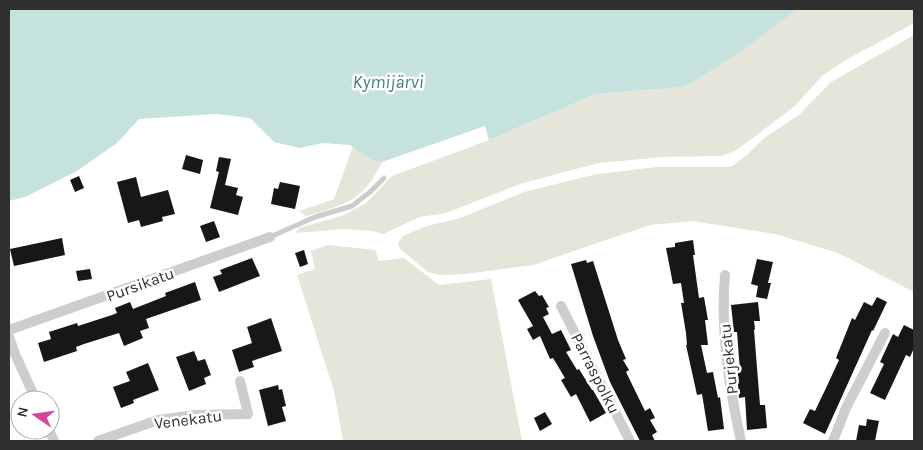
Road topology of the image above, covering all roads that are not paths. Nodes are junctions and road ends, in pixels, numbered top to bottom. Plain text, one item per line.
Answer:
1 (384, 178) dead end
2 (270, 237) joint
3 (725, 275) dead end
4 (561, 306) dead end
5 (9, 330) edge
6 (885, 333) dead end
7 (9, 337) edge
8 (240, 381) dead end
9 (31, 390) edge
10 (98, 441) edge
11 (630, 441) edge
12 (741, 441) edge
13 (833, 441) edge

1 - 2 lane
2 - 5 street, Pursikatu
3 - 12 street, Purjekatu
4 - 11 street, Parraspolku
6 - 13 street
7 - 9 street
8 - 10 street, Venekatu

